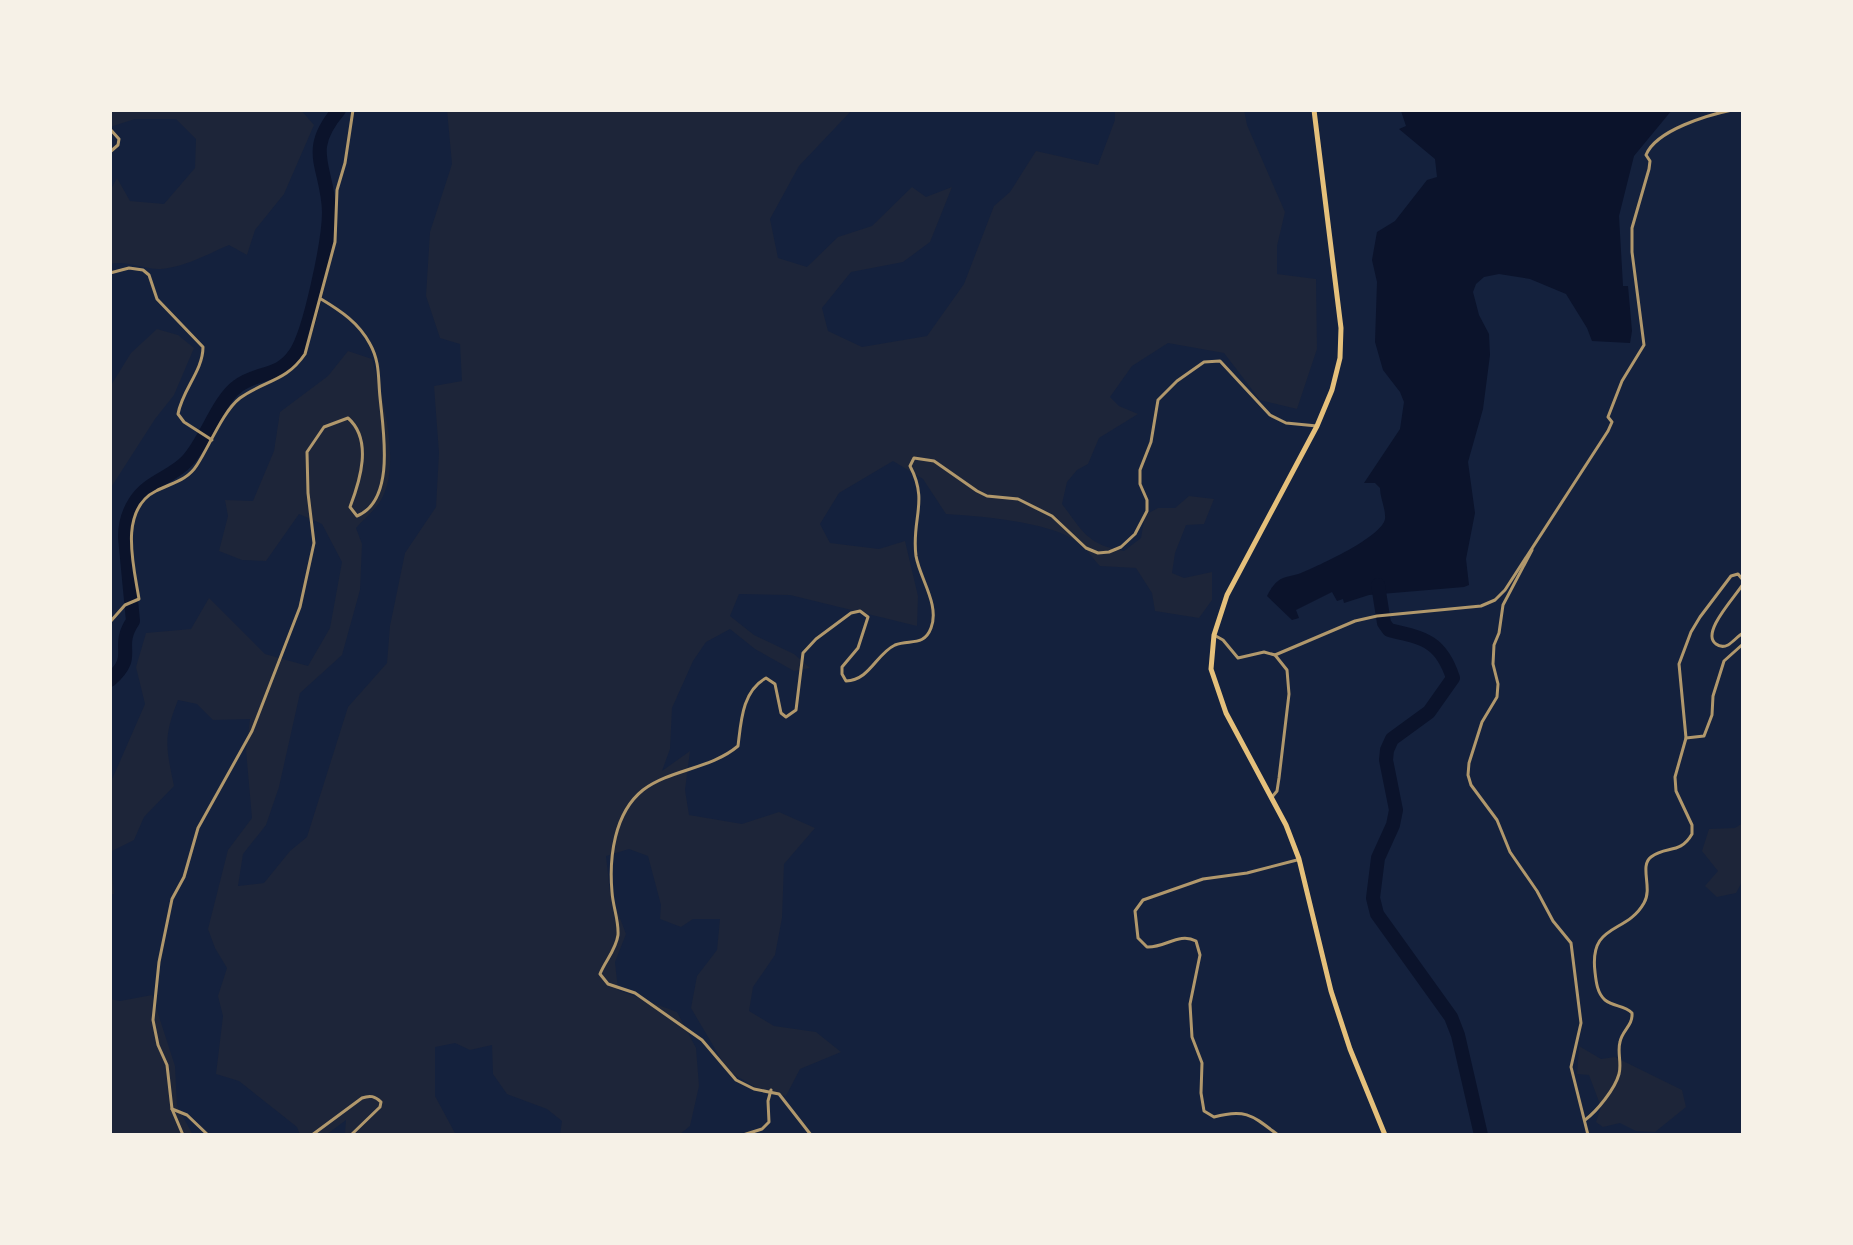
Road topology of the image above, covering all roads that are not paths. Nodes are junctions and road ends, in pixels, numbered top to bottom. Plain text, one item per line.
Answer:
1 (353, 110) edge
2 (1314, 110) edge
3 (1732, 110) edge
4 (110, 129) edge
5 (110, 152) edge
6 (110, 273) edge
7 (321, 299) junction
8 (1317, 426) junction
9 (212, 440) junction
10 (1533, 549) junction
11 (1743, 582) edge
12 (110, 622) edge
13 (1743, 633) edge
14 (1214, 635) junction
15 (1743, 644) edge
16 (1275, 655) junction
17 (1686, 738) junction
18 (1272, 797) junction
19 (1299, 859) junction
20 (771, 1090) junction
21 (172, 1109) junction
22 (1585, 1120) junction
23 (183, 1135) edge
24 (208, 1135) edge
25 (312, 1135) edge
26 (351, 1135) edge
27 (743, 1135) edge
28 (811, 1135) edge
29 (1278, 1135) edge
30 (1385, 1135) edge
31 (1588, 1135) edge

1 - 7 street
2 - 8 highway
3 - 10 street
4 - 5 street
6 - 9 street
7 - 9 street
7 - 21 street
8 - 14 highway
8 - 20 street
9 - 12 street
10 - 16 street
10 - 22 street
11 - 13 street
11 - 17 street
14 - 16 street
14 - 18 highway
15 - 17 street
16 - 18 street
17 - 22 street
18 - 19 highway
19 - 29 street
19 - 30 highway
20 - 27 street
20 - 28 street
21 - 23 street
21 - 24 street
22 - 31 street
25 - 26 street

